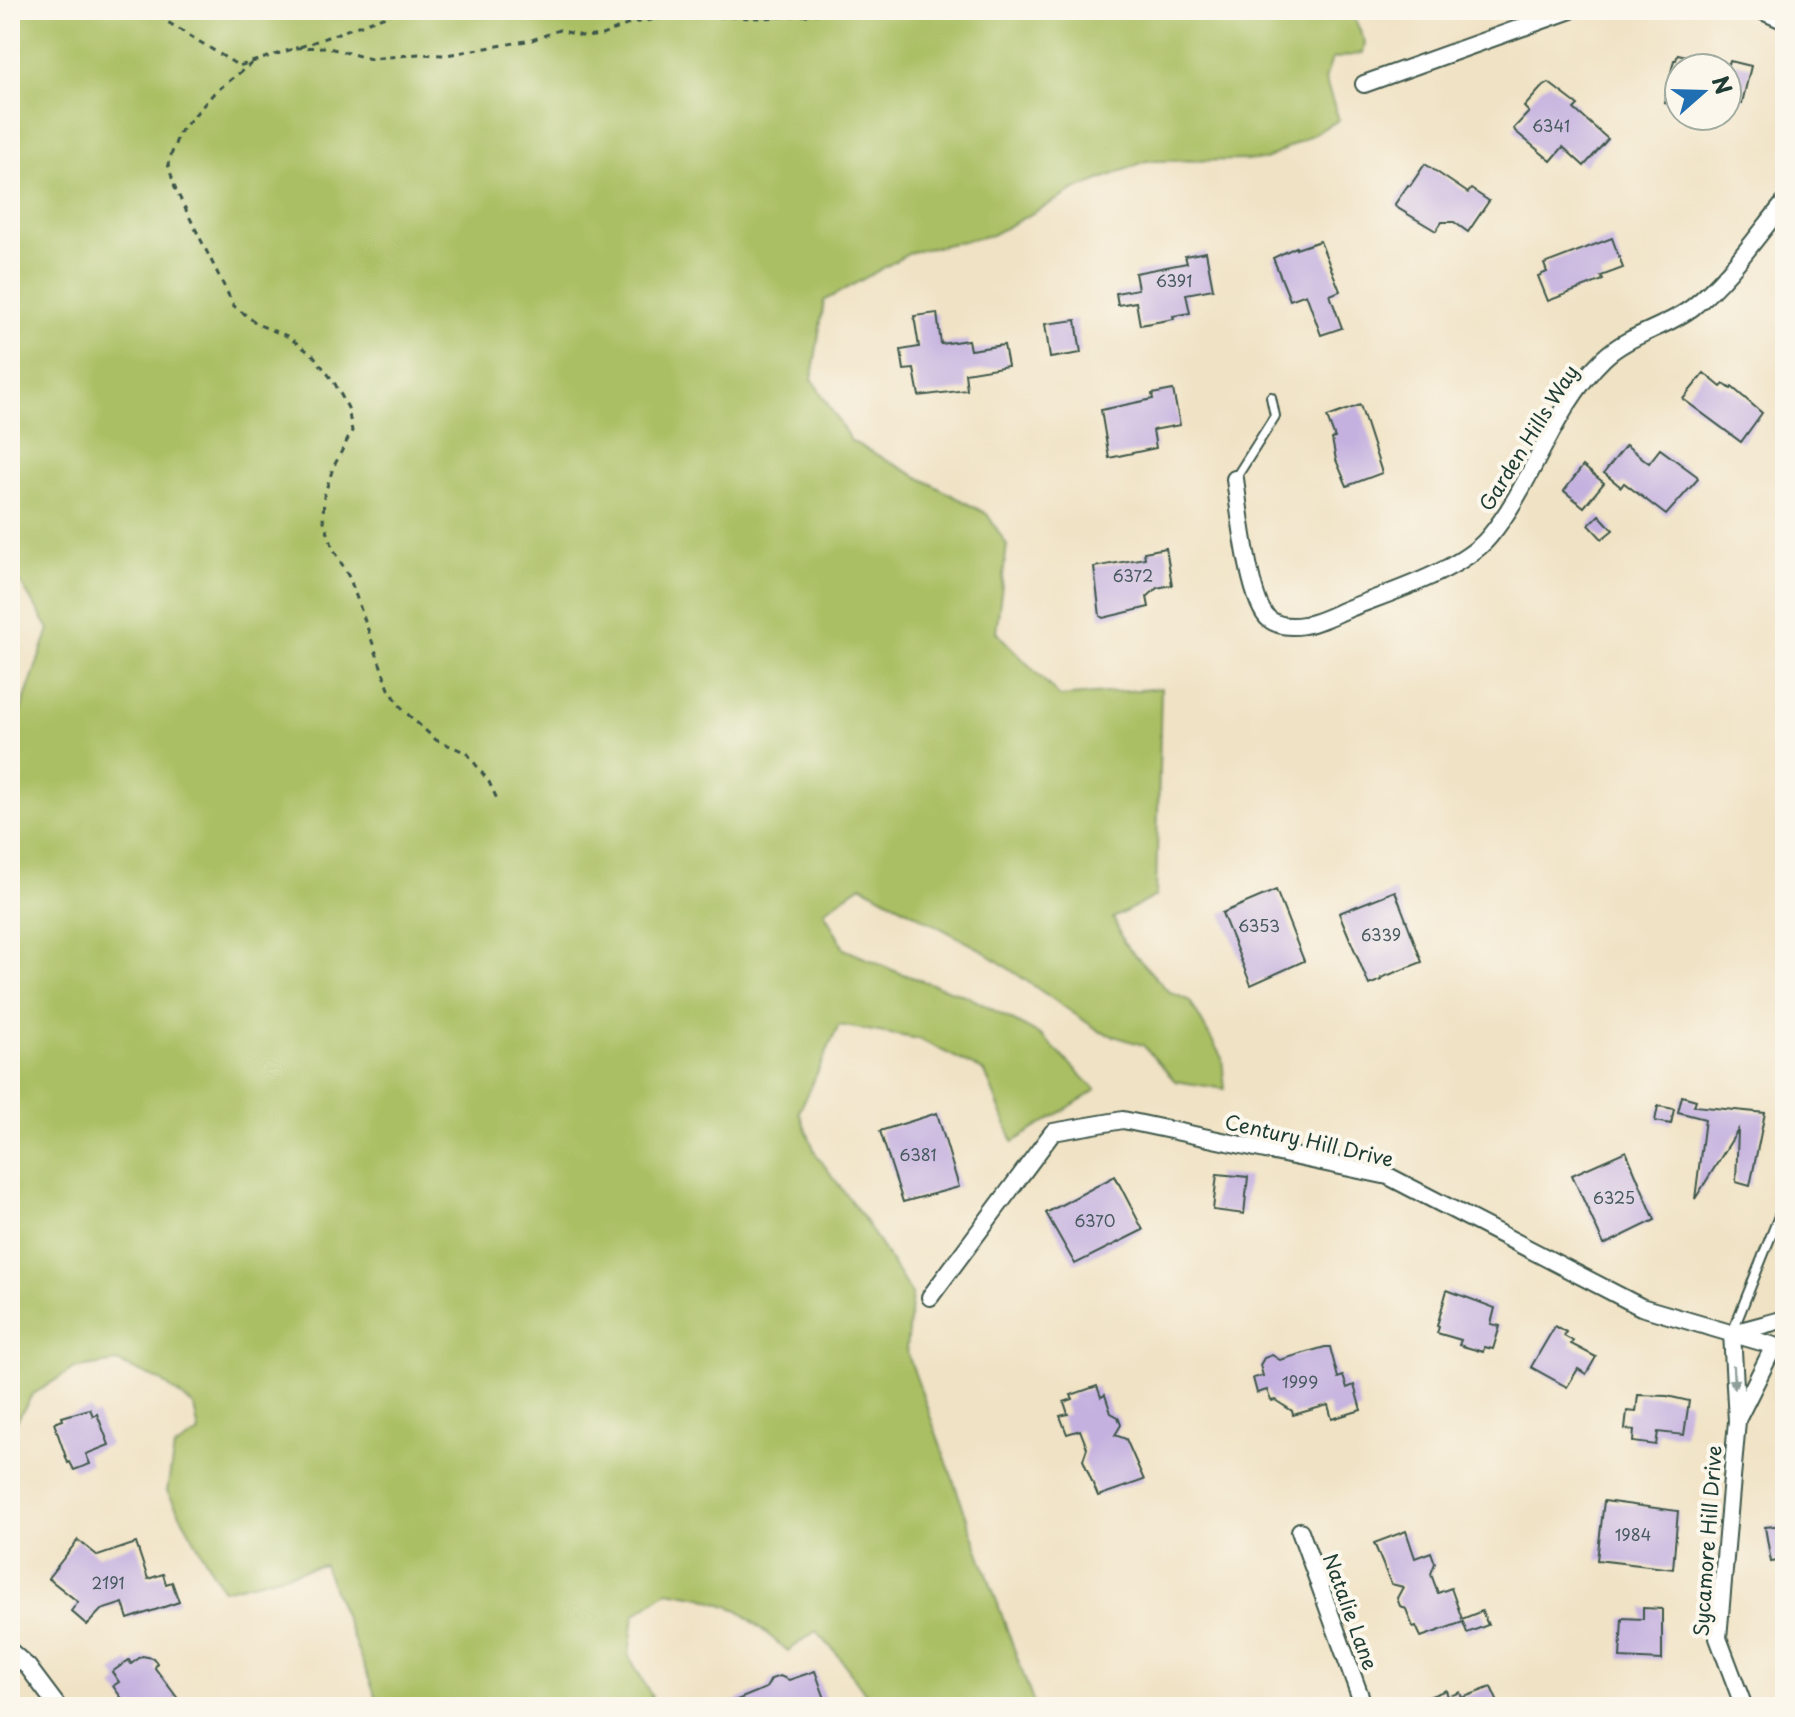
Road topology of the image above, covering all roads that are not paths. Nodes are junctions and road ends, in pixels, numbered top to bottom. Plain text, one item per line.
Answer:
1 (1571, 10) edge
2 (1760, 10) edge
3 (1785, 21) edge
4 (1364, 84) dead end
5 (1785, 202) edge
6 (1271, 397) dead end
7 (1235, 479) joint
8 (1785, 1201) edge
9 (930, 1297) dead end
10 (1785, 1319) edge
11 (1732, 1333) junction
12 (1779, 1348) edge
13 (1737, 1421) junction
14 (1300, 1531) dead end
15 (10, 1651) edge
16 (58, 1707) edge
17 (1364, 1707) edge
18 (1744, 1707) edge

1 - 4 street
2 - 3 street
5 - 7 street, Garden Hills Way
6 - 7 lane
8 - 11 lane
9 - 11 street, Century Hill Drive
10 - 11 street
11 - 12 street, Century Hill Drive
11 -> 13 street
12 - 13 street, Century Hill Drive
13 - 18 street, Sycamore Hill Drive
14 - 17 street, Natalie Lane
15 - 16 street

